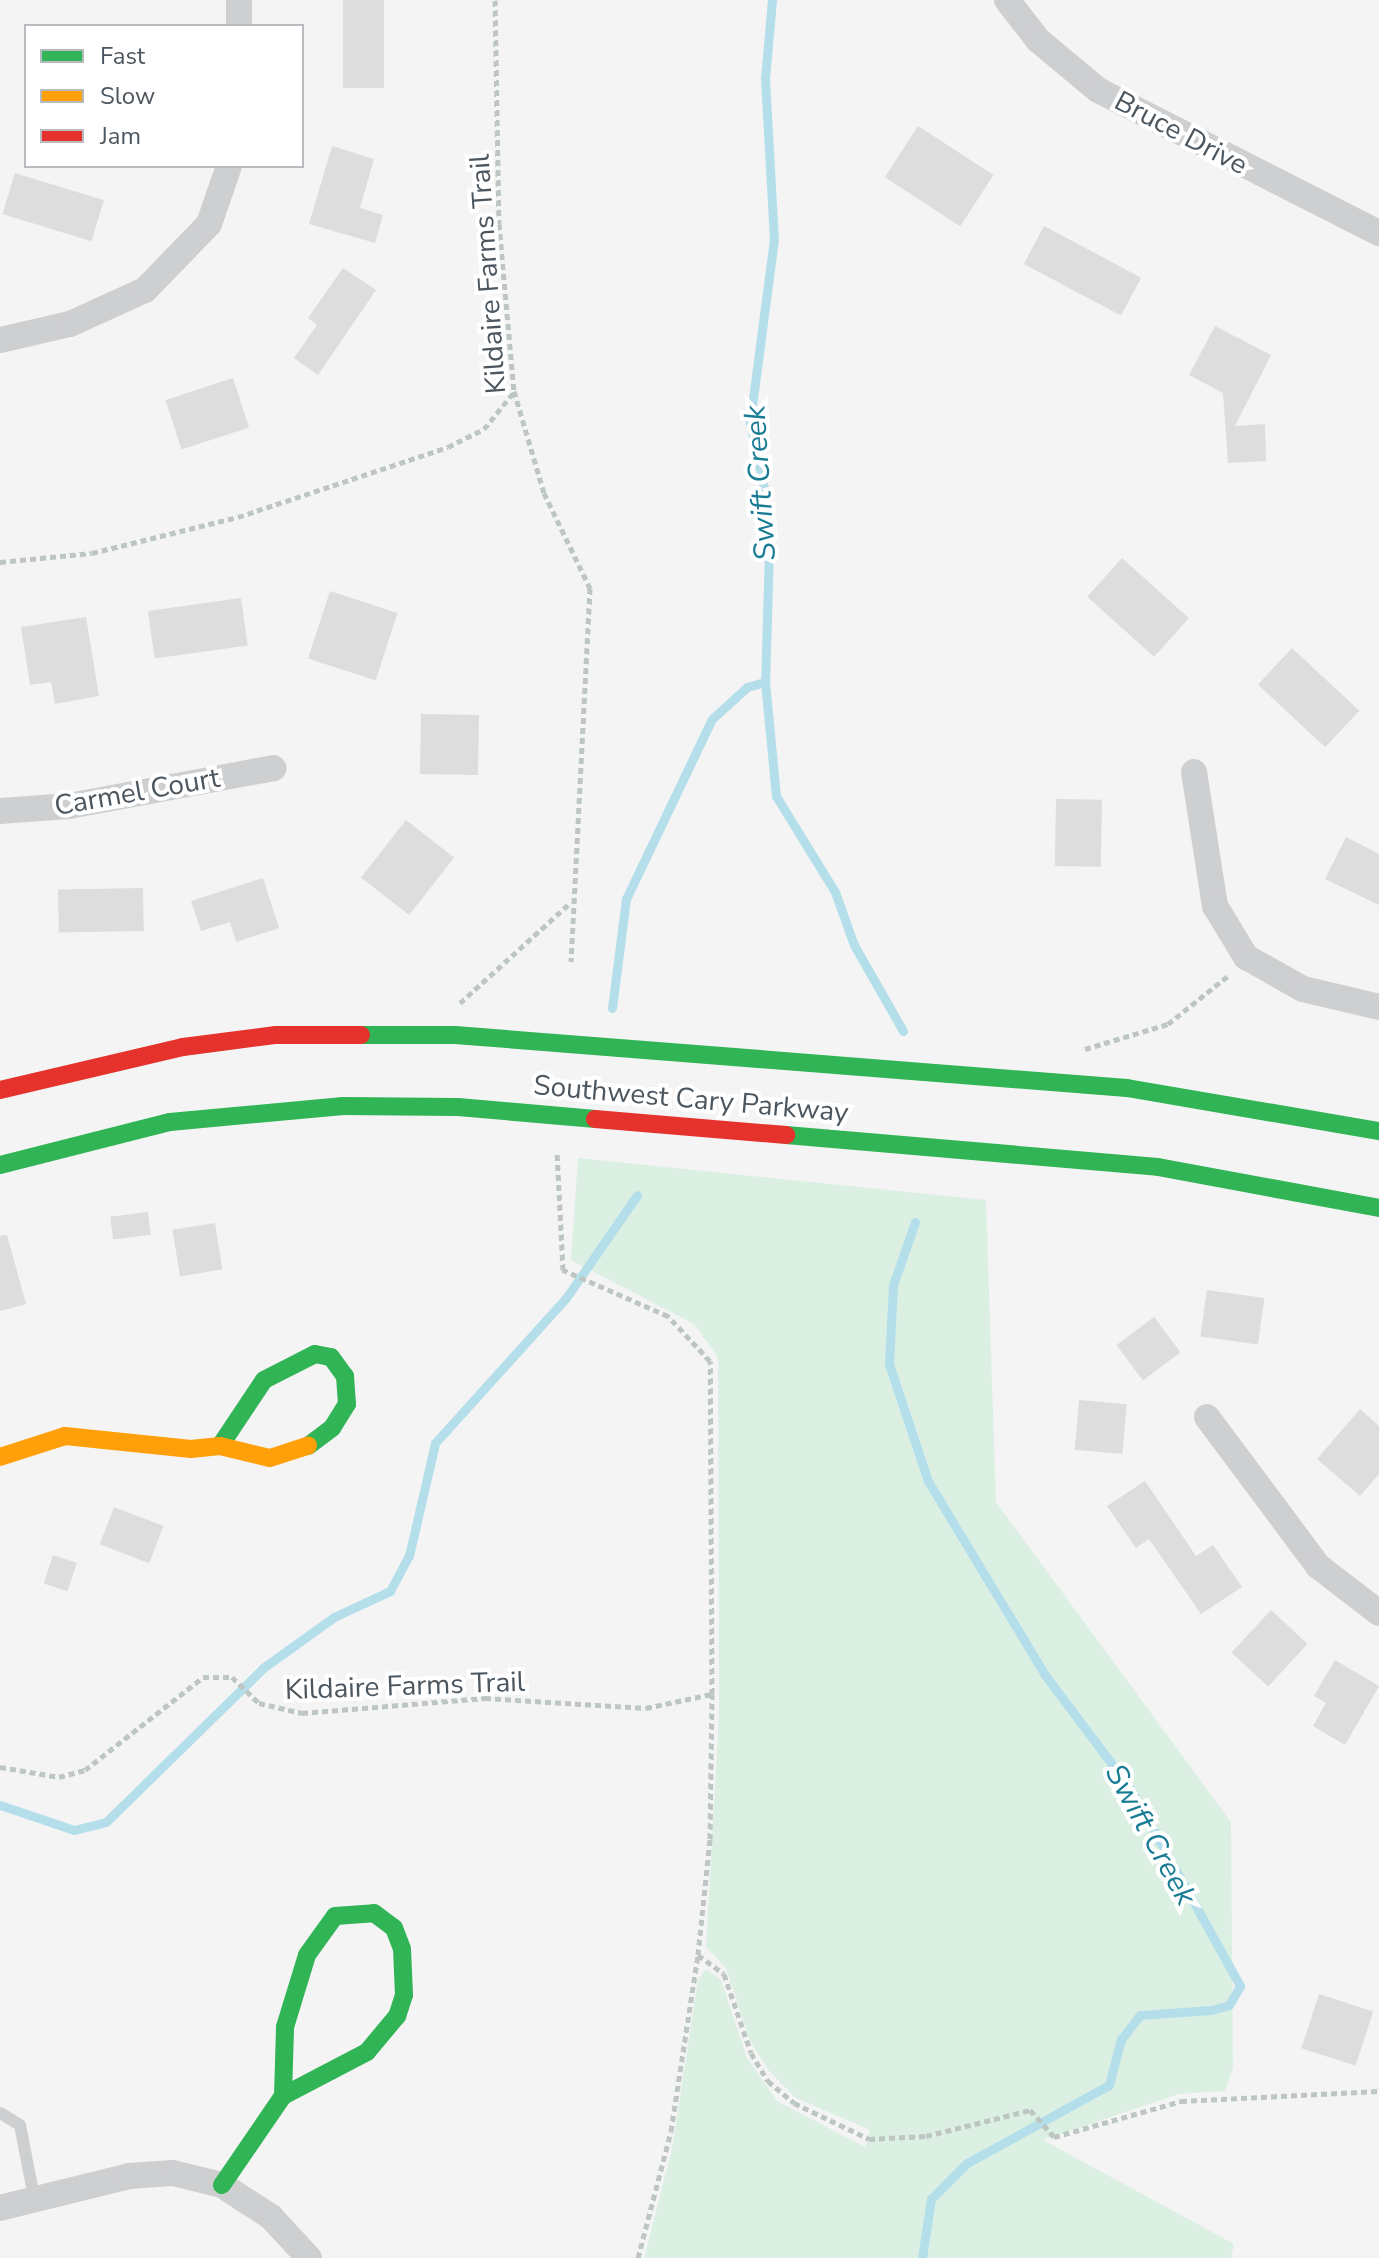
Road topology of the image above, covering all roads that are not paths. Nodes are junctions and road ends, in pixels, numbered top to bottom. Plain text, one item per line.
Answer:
1 (239, 0) edge
2 (1007, 0) edge
3 (239, 24) edge
4 (228, 168) edge
5 (1379, 233) edge
6 (0, 340) edge
7 (274, 768) dead end
8 (1194, 772) dead end
9 (0, 811) edge
10 (1379, 1007) edge
11 (0, 1090) edge
12 (1379, 1131) edge
13 (0, 1165) edge
14 (1379, 1208) edge
15 (1207, 1417) dead end
16 (220, 1446) junction
17 (0, 1457) edge
18 (1379, 1613) edge
19 (283, 2096) junction
20 (0, 2113) edge
21 (222, 2185) junction
22 (34, 2197) junction
23 (0, 2208) edge
24 (309, 2258) edge

1 - 3 street
2 - 5 street, Bruce Drive
4 - 6 street
7 - 9 street, Carmel Court
8 - 10 street
11 - 12 main road, Southwest Cary Parkway
13 - 14 main road, Southwest Cary Parkway
15 - 18 street
16 - 16 main road
16 - 17 main road
19 - 19 main road
19 - 21 main road
20 - 22 lane
21 - 22 street
21 - 24 street
22 - 23 street

